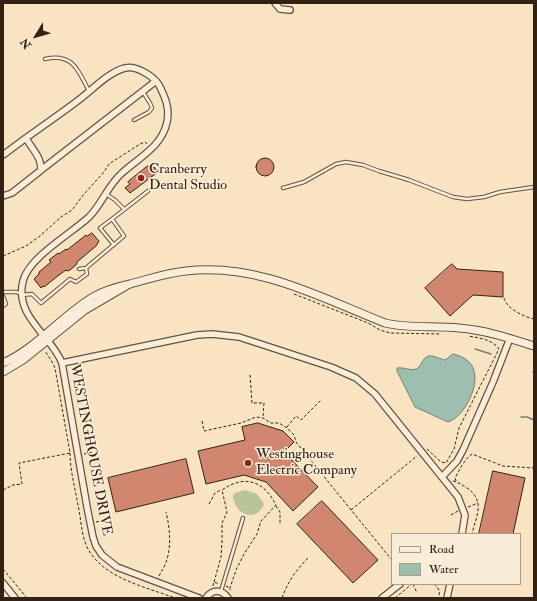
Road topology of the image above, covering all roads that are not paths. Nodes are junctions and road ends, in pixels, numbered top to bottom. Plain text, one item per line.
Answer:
1 (275, 3) edge
2 (290, 10) dead end
3 (45, 59) dead end
4 (156, 82) junction
5 (89, 92) junction
6 (143, 92) junction
7 (134, 120) dead end
8 (26, 138) junction
9 (3, 155) edge
10 (40, 171) junction
11 (534, 187) edge
12 (283, 188) dead end
13 (148, 191) dead end
14 (106, 194) junction
15 (3, 196) edge
16 (124, 209) junction
17 (112, 219) junction
18 (114, 245) junction
19 (86, 268) junction
20 (79, 269) dead end
21 (72, 274) dead end
22 (70, 279) junction
23 (3, 292) edge
24 (22, 295) junction
25 (3, 296) edge
26 (3, 306) edge
27 (510, 338) junction
28 (45, 339) junction
29 (534, 346) edge
30 (3, 363) edge
31 (62, 363) junction
32 (3, 372) edge
33 (442, 477) junction
34 (243, 518) dead end
35 (462, 533) edge
36 (3, 583) edge
37 (399, 585) edge
38 (450, 585) edge
39 (221, 592) junction
40 (15, 598) edge
41 (199, 598) edge
42 (206, 598) edge
43 (228, 598) edge
44 (382, 598) edge
45 (446, 598) edge

1 - 2 street
3 - 5 lane
4 - 5 street
4 - 6 street
4 - 14 street
5 - 8 street
6 - 7 lane
6 - 10 street
8 - 9 street
8 - 10 street
10 - 15 street
11 - 12 lane
13 - 16 lane
14 - 16 lane
14 - 24 street
16 - 17 lane
17 - 18 lane
17 - 18 lane
18 - 19 lane
19 - 20 lane
19 - 22 lane
21 - 22 lane
22 - 24 lane
23 - 24 lane
24 - 28 street, WESTINGHOUSE DRIVE
25 - 26 lane
27 - 28 street
27 - 29 street
27 - 33 street
28 - 30 street
28 - 31 street, WESTINGHOUSE DRIVE
28 - 32 street
31 - 33 street
31 - 41 street, WESTINGHOUSE DRIVE
33 - 35 street
34 - 39 lane
36 - 40 street
37 - 44 street
38 - 45 street
39 - 42 street
39 - 43 street

